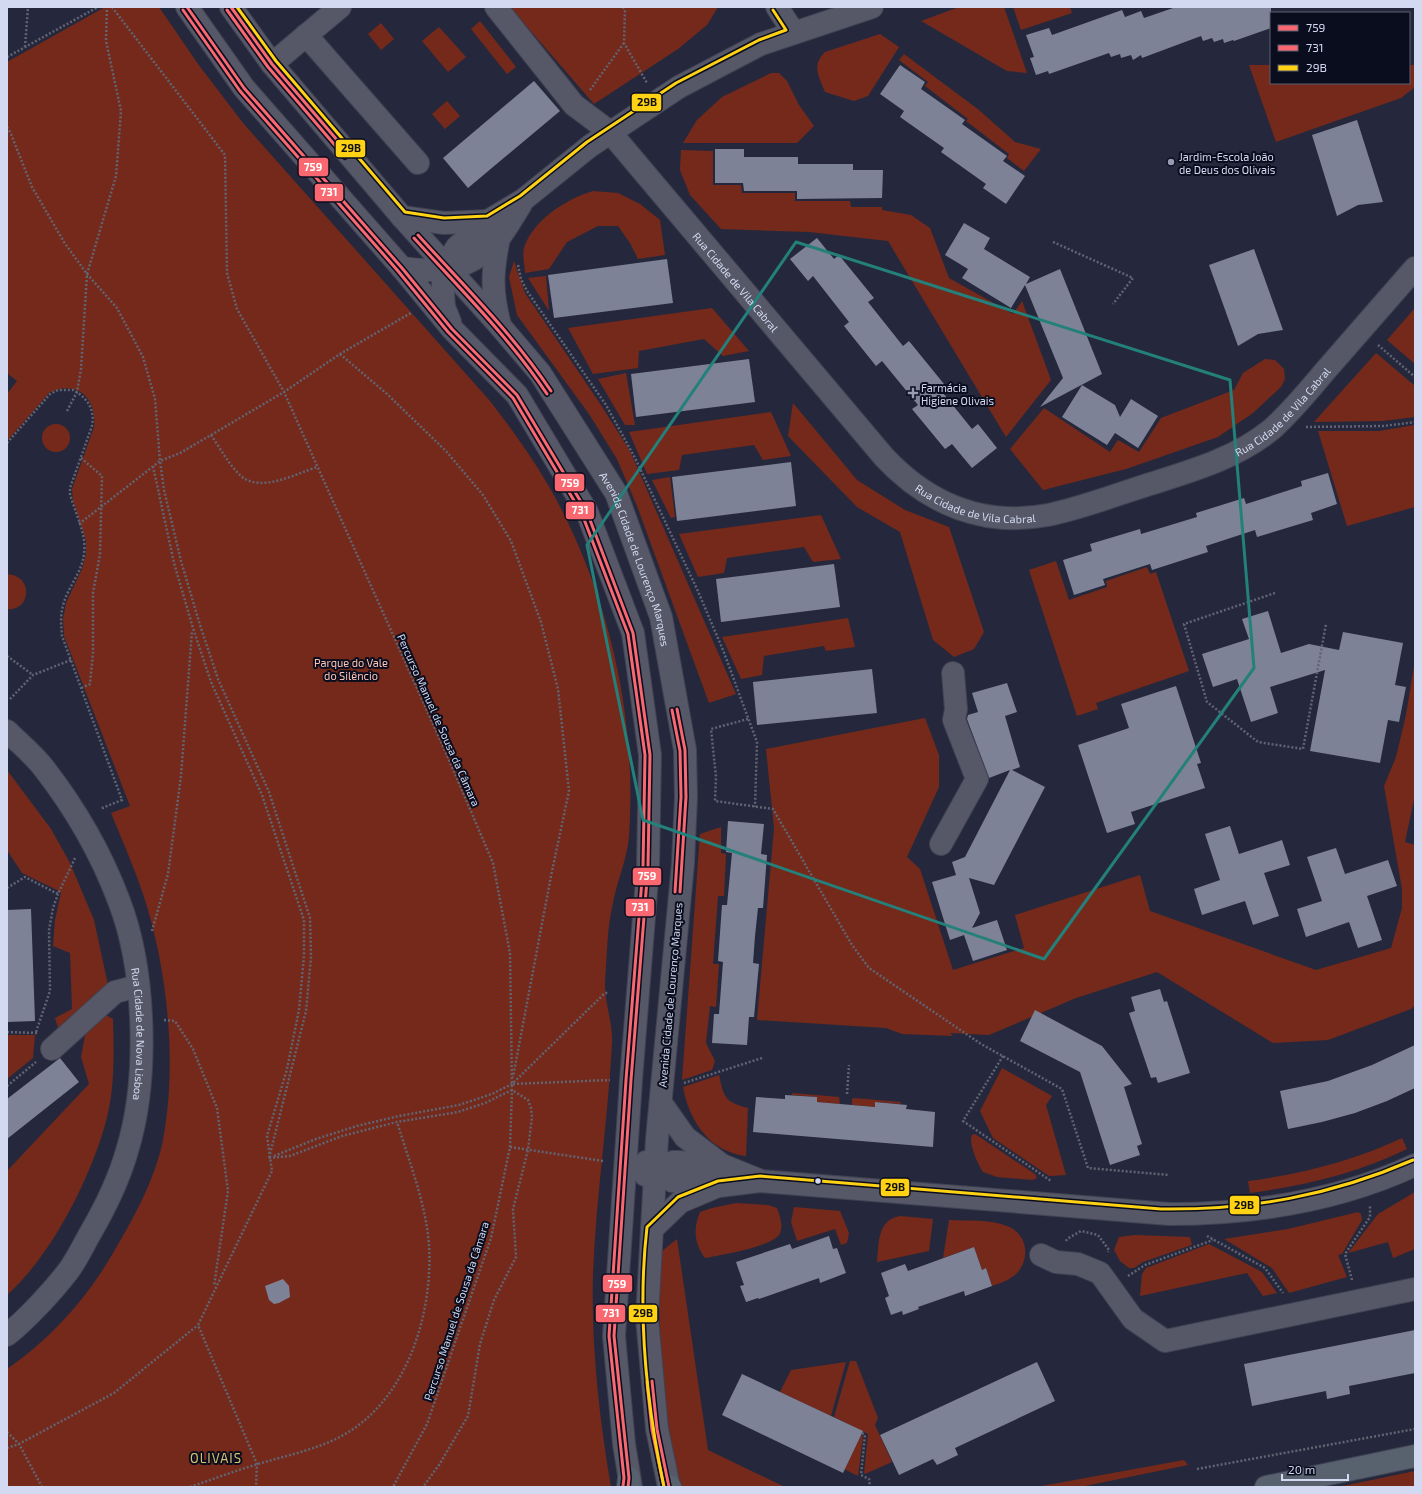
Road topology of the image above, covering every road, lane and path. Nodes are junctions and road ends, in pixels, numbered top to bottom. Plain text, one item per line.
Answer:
1 (28, 7) edge
2 (98, 7) edge
3 (108, 7) edge
4 (112, 7) edge
5 (187, 7) edge
6 (231, 7) edge
7 (340, 7) edge
8 (496, 7) edge
9 (623, 7) edge
10 (777, 7) edge
11 (872, 7) edge
12 (794, 33) junction
13 (306, 35) junction
14 (624, 43) junction
15 (25, 47) junction
16 (7, 57) edge
17 (272, 64) junction
18 (658, 101) junction
19 (574, 104) junction
20 (7, 127) edge
21 (610, 132) junction
22 (418, 163) dead end
23 (402, 217) junction
24 (493, 230) junction
25 (1053, 242) dead end
26 (402, 268) junction
27 (1415, 268) edge
28 (447, 269) junction
29 (87, 274) junction
30 (1114, 304) dead end
31 (415, 310) dead end
32 (500, 326) junction
33 (452, 328) junction
34 (1373, 340) dead end
35 (340, 354) junction
36 (1415, 377) edge
37 (77, 392) junction
38 (284, 392) junction
39 (67, 410) dead end
40 (1415, 422) edge
41 (1304, 427) dead end
42 (211, 435) junction
43 (7, 443) edge
44 (81, 458) junction
45 (160, 461) junction
46 (153, 466) junction
47 (318, 467) junction
48 (101, 507) junction
49 (79, 524) junction
50 (1275, 593) dead end
51 (1326, 624) dead end
52 (192, 628) junction
53 (7, 656) edge
54 (71, 660) junction
55 (953, 673) dead end
56 (33, 676) junction
57 (81, 688) junction
58 (10, 699) dead end
59 (748, 719) dead end
60 (7, 731) edge
61 (757, 742) dead end
62 (755, 807) junction
63 (100, 809) dead end
64 (941, 844) dead end
65 (75, 858) dead end
66 (7, 888) edge
67 (58, 894) junction
68 (150, 936) dead end
69 (138, 986) junction
70 (609, 993) dead end
71 (164, 1020) dead end
72 (7, 1032) edge
73 (52, 1049) joint
74 (1003, 1056) junction
75 (762, 1058) dead end
76 (849, 1065) dead end
77 (613, 1080) dead end
78 (512, 1084) junction
79 (680, 1084) dead end
80 (7, 1086) edge
81 (512, 1090) junction
82 (847, 1094) dead end
83 (661, 1103) junction
84 (397, 1122) junction
85 (627, 1136) junction
86 (510, 1147) junction
87 (528, 1150) junction
88 (270, 1158) junction
89 (606, 1161) dead end
90 (1415, 1165) edge
91 (655, 1170) junction
92 (720, 1175) junction
93 (1169, 1175) dead end
94 (1052, 1181) dead end
95 (625, 1185) junction
96 (1370, 1205) dead end
97 (652, 1230) junction
98 (1041, 1255) dead end
99 (1108, 1284) junction
100 (1415, 1289) edge
101 (214, 1290) junction
102 (1357, 1301) junction
103 (1289, 1315) junction
104 (198, 1324) junction
105 (7, 1335) edge
106 (1415, 1429) edge
107 (7, 1432) edge
108 (862, 1433) dead end
109 (19, 1444) junction
110 (7, 1448) edge
111 (1415, 1456) edge
112 (257, 1464) junction
113 (1197, 1469) dead end
114 (629, 1484) edge
115 (42, 1487) edge
116 (190, 1487) edge
117 (256, 1487) edge
118 (393, 1487) edge
119 (423, 1487) edge
120 (669, 1487) edge
121 (870, 1487) edge
122 (1266, 1487) edge

1 - 15 path
2 - 15 path
3 - 29 path
4 - 38 path, Percurso Manuel de Sousa da Câmara
5 - 26 street
6 - 17 street, Avenida Cidade de Lourenço Marques
7 - 13 street
8 - 19 street, Rua Cidade de Vila Cabral
9 - 14 path
10 - 12 street
11 - 12 street
12 - 18 street
13 - 17 street
13 - 22 street
14 - 18 path
14 - 19 path
15 - 16 path
17 - 23 street, Avenida Cidade de Lourenço Marques
18 - 21 street
19 - 21 street, Rua Cidade de Vila Cabral
20 - 29 path
21 - 24 street
21 - 27 street, Rua Cidade de Vila Cabral
23 - 24 street
23 - 28 street, Avenida Cidade de Lourenço Marques
24 - 28 street
24 - 32 street
25 - 30 path
26 - 28 street
26 - 33 street
28 - 32 street, Avenida Cidade de Lourenço Marques
28 - 33 street
29 - 37 path
29 - 45 path
31 - 35 path
32 - 83 street, Avenida Cidade de Lourenço Marques
33 - 85 street
34 - 36 path
35 - 38 path
35 - 78 path
37 - 39 path
37 - 43 path
37 - 44 path
38 - 42 path
38 - 47 path, Percurso Manuel de Sousa da Câmara
40 - 41 path
42 - 45 path
42 - 47 path
44 - 48 path
44 - 49 path
45 - 46 path
45 - 88 path
46 - 48 path
46 - 52 path
47 - 78 path, Percurso Manuel de Sousa da Câmara
48 - 49 path
48 - 57 path
49 - 54 path
50 - 51 path
52 - 68 path
52 - 88 path
53 - 56 path
54 - 56 path
54 - 57 path
55 - 64 street
56 - 58 path
57 - 63 path
59 - 62 path
60 - 69 street, Rua Cidade de Nova Lisboa
61 - 62 path
62 - 74 path
65 - 67 path
66 - 67 path
67 - 72 path
69 - 73 street
69 - 105 street, Rua Cidade de Nova Lisboa
70 - 78 path
71 - 101 path
73 - 80 path
74 - 93 path
74 - 94 path
75 - 79 path
76 - 82 path
77 - 78 path
78 - 81 path, Percurso Manuel de Sousa da Câmara
78 - 88 path
81 - 84 path
81 - 86 path, Percurso Manuel de Sousa da Câmara
81 - 87 path
83 - 91 street, Avenida Cidade de Lourenço Marques
83 - 92 street
84 - 88 path
84 - 112 path
85 - 91 street
85 - 95 street
86 - 87 path
86 - 118 path, Percurso Manuel de Sousa da Câmara
87 - 89 path
87 - 119 path
88 - 101 path
90 - 92 street
91 - 92 street
91 - 95 street
91 - 97 street, Avenida Cidade de Lourenço Marques
92 - 97 street
95 - 114 street
96 - 102 path
97 - 120 street, Avenida Cidade de Lourenço Marques
98 - 99 street
99 - 103 street
99 - 103 path
100 - 102 street
101 - 104 path
102 - 103 street
104 - 109 path
104 - 112 path
106 - 113 path
107 - 109 path
108 - 121 path
109 - 110 path
109 - 115 path
111 - 122 main road
112 - 116 path
112 - 117 path

